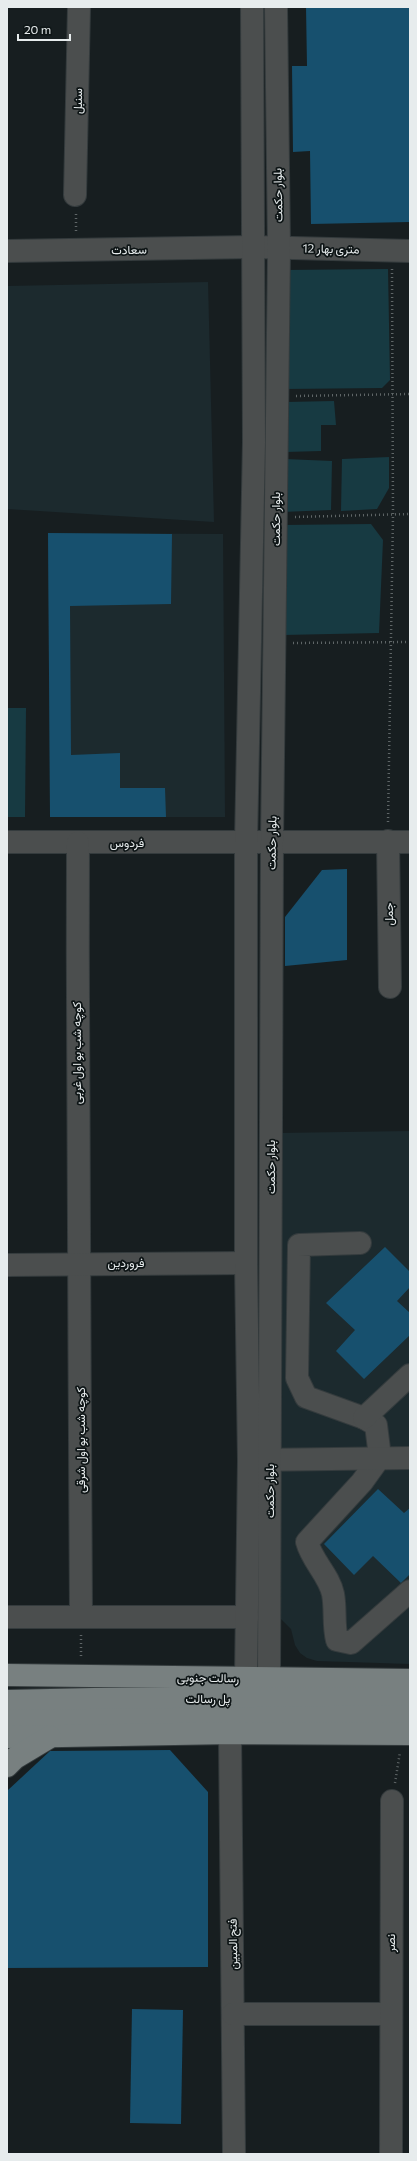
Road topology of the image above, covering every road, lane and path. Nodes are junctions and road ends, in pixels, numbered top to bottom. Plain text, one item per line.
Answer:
1 (79, 7) edge
2 (252, 7) edge
3 (276, 7) edge
4 (76, 195) joint
5 (252, 247) junction
6 (278, 248) junction
7 (7, 251) edge
8 (76, 251) junction
9 (401, 251) edge
10 (410, 394) edge
11 (392, 395) junction
12 (277, 396) junction
13 (410, 514) edge
14 (393, 515) junction
15 (276, 517) junction
16 (391, 642) junction
17 (410, 642) edge
18 (275, 643) junction
19 (388, 841) junction
20 (7, 842) edge
21 (272, 842) junction
22 (410, 842) edge
23 (78, 843) junction
24 (246, 843) junction
25 (390, 987) dead end
26 (360, 1244) dead end
27 (246, 1263) junction
28 (80, 1264) junction
29 (7, 1265) edge
30 (410, 1375) edge
31 (364, 1418) junction
32 (380, 1457) junction
33 (410, 1458) edge
34 (270, 1459) junction
35 (249, 1460) junction
36 (410, 1591) edge
37 (7, 1617) edge
38 (247, 1617) junction
39 (81, 1618) junction
40 (7, 1675) edge
41 (82, 1676) junction
42 (246, 1679) junction
43 (269, 1679) junction
44 (410, 1680) edge
45 (410, 1698) edge
46 (7, 1701) edge
47 (7, 1721) edge
48 (408, 1728) edge
49 (230, 1733) junction
50 (50, 1736) junction
51 (7, 1737) edge
52 (7, 1766) edge
53 (392, 1801) joint
54 (233, 2014) junction
55 (391, 2014) junction
56 (234, 2154) edge
57 (391, 2154) edge

1 - 4 street, سنبل
2 - 5 street, بلوار حکمت
3 - 6 street, بلوار حکمت
4 - 8 path
5 - 6 street, 12 متری بهار
5 - 8 street, سعادت
5 - 24 street, بلوار حکمت
6 - 9 street, 12 متری بهار
6 - 12 street, بلوار حکمت
7 - 8 street, سعادت
9 - 11 path
10 - 11 path
11 - 12 path
11 - 14 path
12 - 15 street, بلوار حکمت
13 - 14 path
14 - 15 path
14 - 16 path
15 - 18 street, بلوار حکمت
16 - 17 path
16 - 18 path
16 - 19 path
18 - 21 street, بلوار حکمت
19 - 21 street, فردوس
19 - 22 street, فردوس
19 - 25 street, جمل
20 - 23 street, فردوس
21 - 24 street, فردوس
21 - 34 street, بلوار حکمت
23 - 24 street, فردوس
23 - 28 street, کوچه شب بو اول غربی
24 - 27 street, بلوار حکمت
26 - 31 street
27 - 28 street, فروردین
27 - 35 street, بلوار حکمت
28 - 29 street, فروردین
28 - 39 street, کوچه شب بو اول شرقی
30 - 31 street
31 - 32 street
32 - 33 street
32 - 34 street
32 - 36 street
34 - 35 street
34 - 43 street, بلوار حکمت
35 - 38 street, بلوار حکمت
37 - 39 street
38 - 39 street
38 - 42 street, بلوار حکمت
39 - 41 path
40 - 41 main road, رسالت جنوبی
41 - 42 main road, رسالت جنوبی
42 - 43 main road, رسالت جنوبی
43 - 44 main road, رسالت جنوبی
45 - 46 main road, پل رسالت
47 - 48 main road, پل رسالت
48 - 49 main road
48 - 53 path
49 - 50 main road
49 - 54 street, فتح المبین
50 - 51 main road
50 - 52 main road
53 - 55 street, نصر
54 - 55 street
54 - 56 street, فتح المبین
55 - 57 street, نصر

